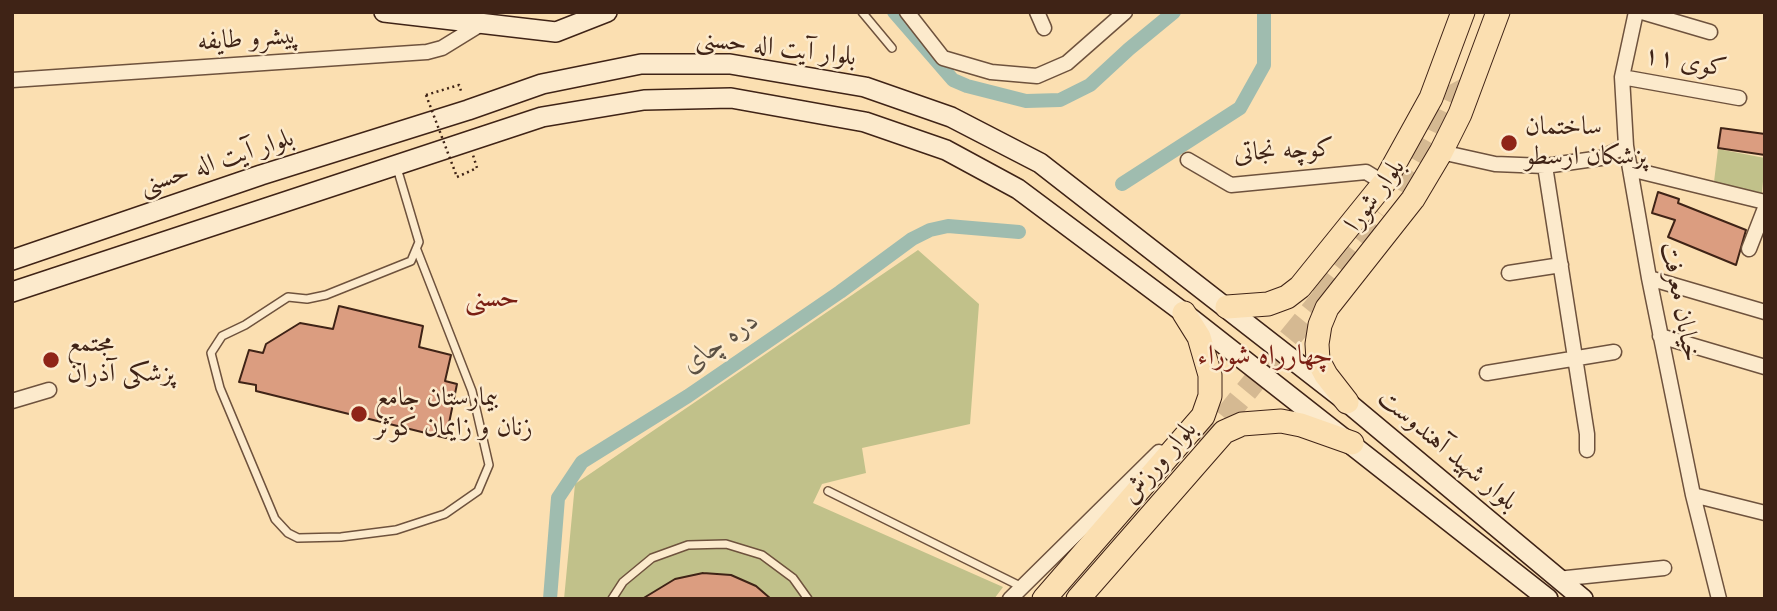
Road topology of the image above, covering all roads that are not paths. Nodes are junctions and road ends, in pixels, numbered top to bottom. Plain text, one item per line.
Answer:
1 (384, 12) edge
2 (607, 12) edge
3 (863, 12) edge
4 (907, 12) edge
5 (1037, 12) edge
6 (1125, 12) edge
7 (1463, 12) edge
8 (1498, 12) edge
9 (1636, 12) edge
10 (1642, 12) edge
11 (405, 14) edge
12 (481, 24) junction
13 (1044, 28) dead end
14 (1710, 32) dead end
15 (892, 48) dead end
16 (1622, 76) junction
17 (12, 80) edge
18 (1739, 98) dead end
19 (1626, 146) junction
20 (1441, 152) junction
21 (1188, 160) dead end
22 (396, 165) junction
23 (1545, 166) junction
24 (1630, 169) junction
25 (261, 175) junction
26 (1384, 183) junction
27 (1765, 202) edge
28 (271, 205) junction
29 (1765, 208) edge
30 (1749, 249) dead end
31 (417, 250) junction
32 (12, 260) edge
33 (1561, 265) junction
34 (1509, 273) dead end
35 (1649, 278) junction
36 (1300, 287) junction
37 (12, 292) edge
38 (1227, 307) junction
39 (1327, 308) junction
40 (1765, 312) edge
41 (1184, 313) junction
42 (1252, 328) junction
43 (1660, 336) junction
44 (1276, 345) joint
45 (1234, 352) junction
46 (1615, 352) dead end
47 (1575, 357) junction
48 (1298, 363) junction
49 (1765, 367) edge
50 (1256, 370) joint
51 (1488, 373) dead end
52 (1279, 387) junction
53 (49, 390) dead end
54 (12, 401) edge
55 (1348, 402) junction
56 (1203, 416) junction
57 (1224, 432) junction
58 (1183, 440) junction
59 (1352, 443) junction
60 (1587, 450) dead end
61 (828, 491) dead end
62 (1693, 495) junction
63 (1765, 513) edge
64 (1664, 569) dead end
65 (1558, 579) junction
66 (1020, 586) junction
67 (611, 599) edge
68 (808, 599) edge
69 (1010, 599) edge
70 (1044, 599) edge
71 (1078, 599) edge
72 (1548, 599) edge
73 (1583, 599) edge
74 (1719, 599) edge

1 - 11 main road
2 - 12 main road
3 - 15 lane
4 - 6 street
5 - 13 street
7 - 26 main road, بلوار شورا
8 - 20 main road, بلوار شورا
9 - 16 street, خیابان معرفت
10 - 14 street
11 - 12 main road
12 - 17 street, پیشرو طایفه
16 - 18 street, کوی ۱۱
16 - 19 street, خیابان معرفت
19 - 23 street
19 - 24 street, خیابان معرفت
20 - 23 street
20 - 39 main road, بلوار شورا
21 - 26 street, کوچه نجاتی
22 - 28 main road, بلوار آیت اله حسنی
22 - 31 lane
22 - 41 main road, بلوار آیت اله حسنی
23 - 33 street
24 - 27 street
24 - 35 street, خیابان معرفت
25 - 28 main road
25 - 32 main road, بلوار آیت اله حسنی
25 - 38 main road, بلوار آیت اله حسنی
26 - 36 main road, بلوار شورا
28 - 37 main road, بلوار آیت اله حسنی
29 - 30 street
31 - 31 lane
33 - 34 street
33 - 47 street
35 - 40 street
35 - 43 street, خیابان معرفت
36 - 38 main road, بلوار شورا
36 - 39 main road
38 - 42 main road, بلوار آیت اله حسنی
39 - 55 main road, بلوار شورا
41 - 45 main road, بلوار آیت اله حسنی
41 - 56 main road, بلوار ورزش
42 - 44 main road, بلوار آیت اله حسنی
42 - 45 main road
43 - 49 street
43 - 62 street, خیابان معرفت
44 - 48 main road, بلوار شهید آهندوست
45 - 50 main road, بلوار آیت اله حسنی
46 - 47 street
47 - 51 street
47 - 60 street
48 - 52 main road
48 - 55 main road, بلوار شهید آهندوست
50 - 52 main road, بلوار شهید آهندوست
52 - 59 main road, بلوار شهید آهندوست
53 - 54 street
55 - 65 main road, بلوار شهید آهندوست
56 - 57 main road
56 - 58 main road, بلوار ورزش
57 - 59 main road, بلوار ورزش
57 - 71 main road, بلوار ورزش
58 - 66 street
58 - 70 main road, بلوار ورزش
59 - 72 main road, بلوار شهید آهندوست
61 - 66 lane
62 - 63 street
62 - 74 street, خیابان معرفت
64 - 65 street
65 - 73 main road, بلوار شهید آهندوست
66 - 69 street
67 - 68 lane

